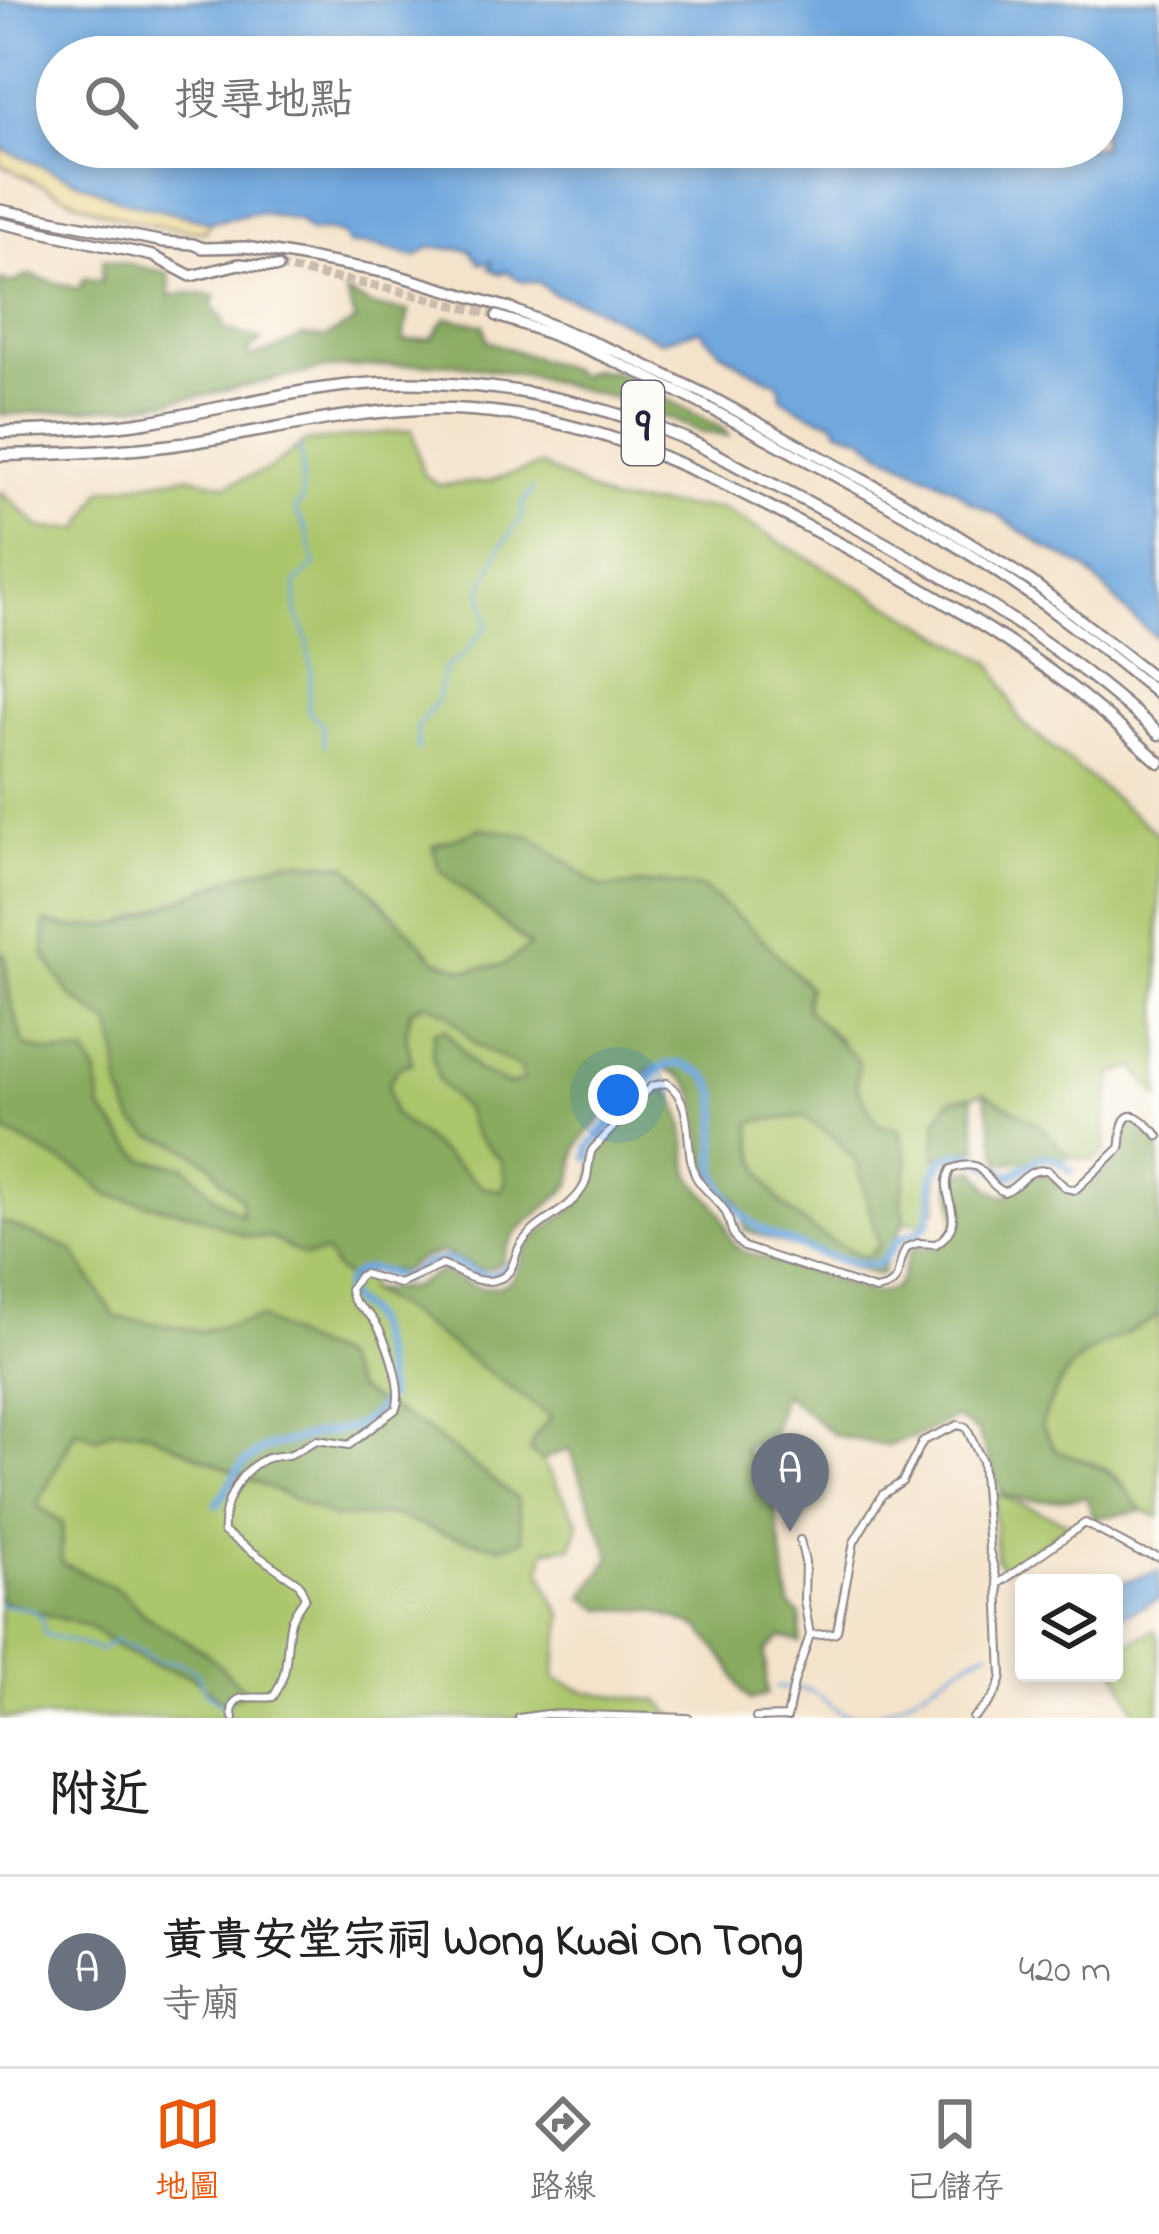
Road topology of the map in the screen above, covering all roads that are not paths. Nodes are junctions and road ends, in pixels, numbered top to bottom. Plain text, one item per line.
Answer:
1 (0, 210) edge
2 (0, 223) edge
3 (187, 244) junction
4 (203, 248) junction
5 (178, 267) junction
6 (278, 267) tunnel mouth
7 (202, 272) junction
8 (497, 316) tunnel mouth
9 (741, 418) junction
10 (0, 432) edge
11 (0, 455) edge
12 (1159, 681) edge
13 (1159, 695) edge
14 (1159, 734) edge
15 (1159, 762) edge
16 (1159, 1136) edge
17 (800, 1540) dead end
18 (1159, 1557) edge
19 (998, 1583) junction
20 (810, 1635) junction
21 (786, 1717) edge
22 (233, 1718) edge
23 (519, 1718) edge
24 (688, 1718) edge
25 (756, 1718) edge
26 (973, 1718) edge

1 - 3 main road
2 - 5 main road
3 - 4 main road
3 - 5 main road
4 - 7 main road
4 - 9 main road
5 - 7 main road
6 - 7 main road
8 - 9 main road
9 - 12 main road
9 - 13 main road
10 - 14 highway, 9
11 - 15 highway, 9
16 - 22 street
17 - 20 street
18 - 19 street
19 - 20 street
19 - 26 street
20 - 21 street
21 - 25 street
23 - 24 street

